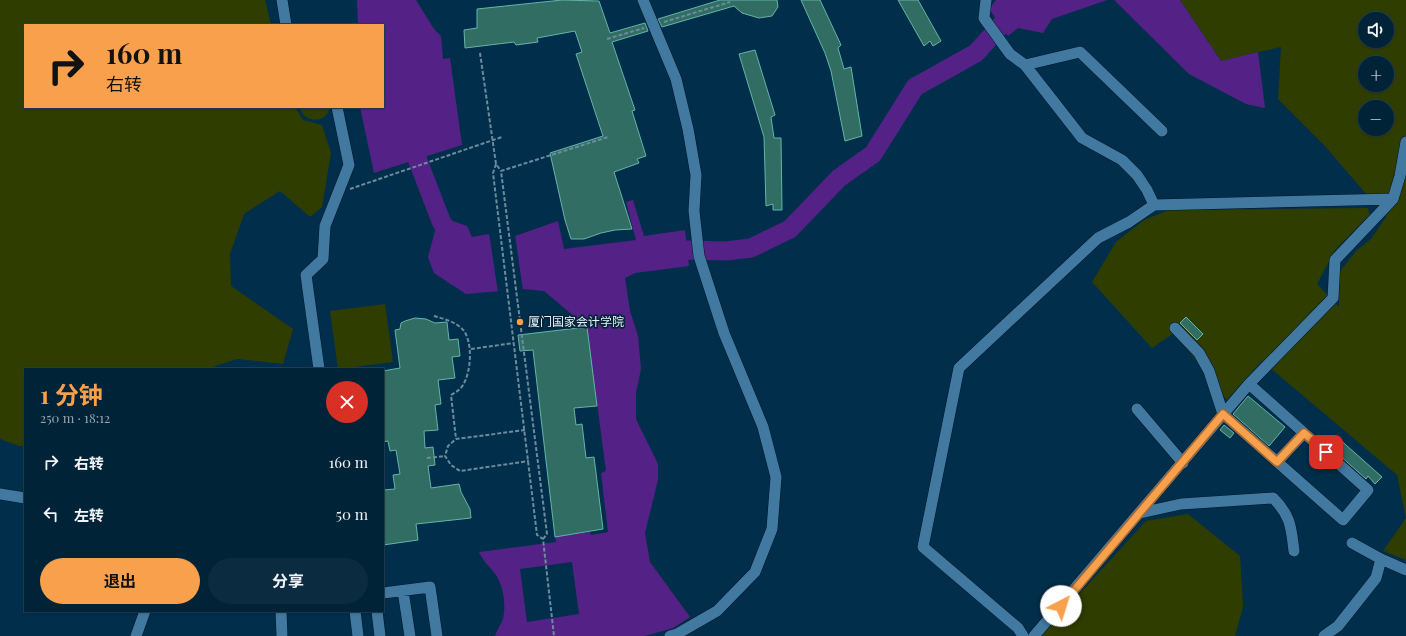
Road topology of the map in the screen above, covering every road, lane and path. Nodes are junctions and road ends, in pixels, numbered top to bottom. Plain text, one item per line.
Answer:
1 (282, 0) edge
2 (643, 0) edge
3 (986, 0) edge
4 (730, 2) dead end
5 (286, 24) edge
6 (659, 24) dead end
7 (645, 28) dead end
8 (607, 39) dead end
9 (480, 53) dead end
10 (1025, 65) junction
11 (337, 108) edge
12 (1162, 131) dead end
13 (502, 137) dead end
14 (608, 137) dead end
15 (492, 140) junction
16 (1406, 142) edge
17 (496, 164) junction
18 (501, 171) junction
19 (364, 184) dead end
20 (1393, 199) junction
21 (1154, 205) junction
22 (434, 316) dead end
23 (1175, 328) dead end
24 (514, 343) junction
25 (471, 349) junction
26 (319, 368) edge
27 (1249, 384) junction
28 (1137, 409) dead end
29 (1223, 414) junction
30 (525, 430) junction
31 (1304, 433) junction
32 (456, 440) junction
33 (445, 456) junction
34 (427, 458) dead end
35 (529, 461) junction
36 (1277, 462) junction
37 (1183, 463) junction
38 (0, 494) edge
39 (24, 498) edge
40 (1140, 513) junction
41 (543, 539) junction
42 (1352, 543) dead end
43 (1294, 551) dead end
44 (1381, 559) junction
45 (1406, 570) edge
46 (403, 591) junction
47 (384, 593) edge
48 (145, 612) edge
49 (281, 612) edge
50 (355, 612) edge
51 (377, 612) edge
52 (136, 636) edge
53 (282, 636) edge
54 (358, 636) edge
55 (380, 636) edge
56 (410, 636) edge
57 (437, 636) edge
58 (554, 636) edge
59 (670, 636) edge
60 (1023, 636) edge
61 (1034, 636) edge
62 (1324, 636) edge

1 - 5 street
2 - 59 street
3 - 10 street
4 - 6 path
7 - 8 path
9 - 15 path
10 - 12 street
10 - 21 street
11 - 26 street
13 - 15 path
14 - 18 path
15 - 17 path
15 - 19 path
16 - 20 street
17 - 18 path
17 - 24 path
18 - 41 path
20 - 21 street
20 - 27 street
21 - 60 street
22 - 25 path
23 - 29 street
24 - 25 path
24 - 30 path
25 - 32 path
27 - 29 street
27 - 31 street
28 - 37 street
29 - 36 street
29 - 37 street
30 - 32 path
30 - 35 path
31 - 36 street
31 - 36 street
32 - 33 path
33 - 34 path
33 - 35 path
35 - 41 path
37 - 40 street
38 - 39 street
40 - 43 street
40 - 61 street
41 - 58 path
42 - 44 street
44 - 45 street
44 - 62 street
46 - 47 street
46 - 56 street
46 - 57 street
48 - 52 street
49 - 53 street
50 - 54 street
51 - 55 street

